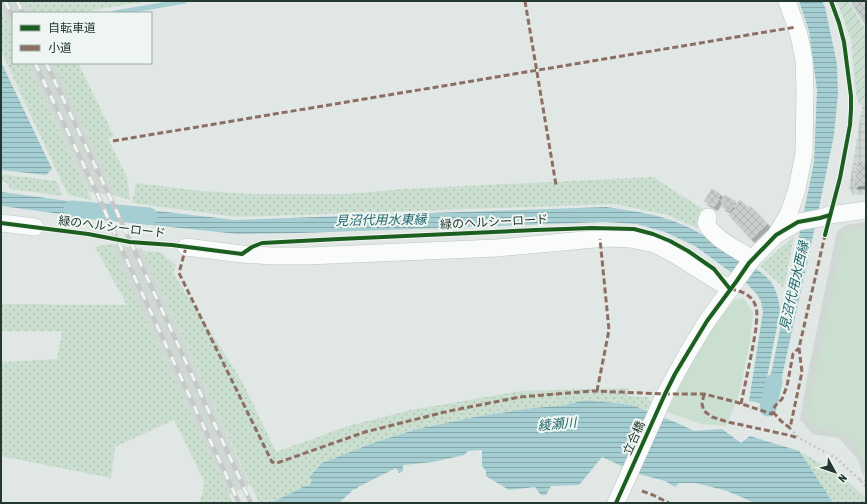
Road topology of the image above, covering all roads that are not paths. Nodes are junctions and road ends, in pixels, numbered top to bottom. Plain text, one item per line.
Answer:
1 (787, 1) edge
2 (866, 210) edge
3 (708, 217) dead end
4 (1, 224) edge
5 (35, 227) dead end
6 (776, 235) junction
7 (186, 247) dead end
8 (750, 261) junction
9 (733, 285) junction
10 (616, 503) edge

1 - 6 street
2 - 6 street
3 - 8 street
4 - 5 street
6 - 8 street, 立合橋
7 - 9 street
8 - 9 street, 立合橋
9 - 10 street, 立合橋

